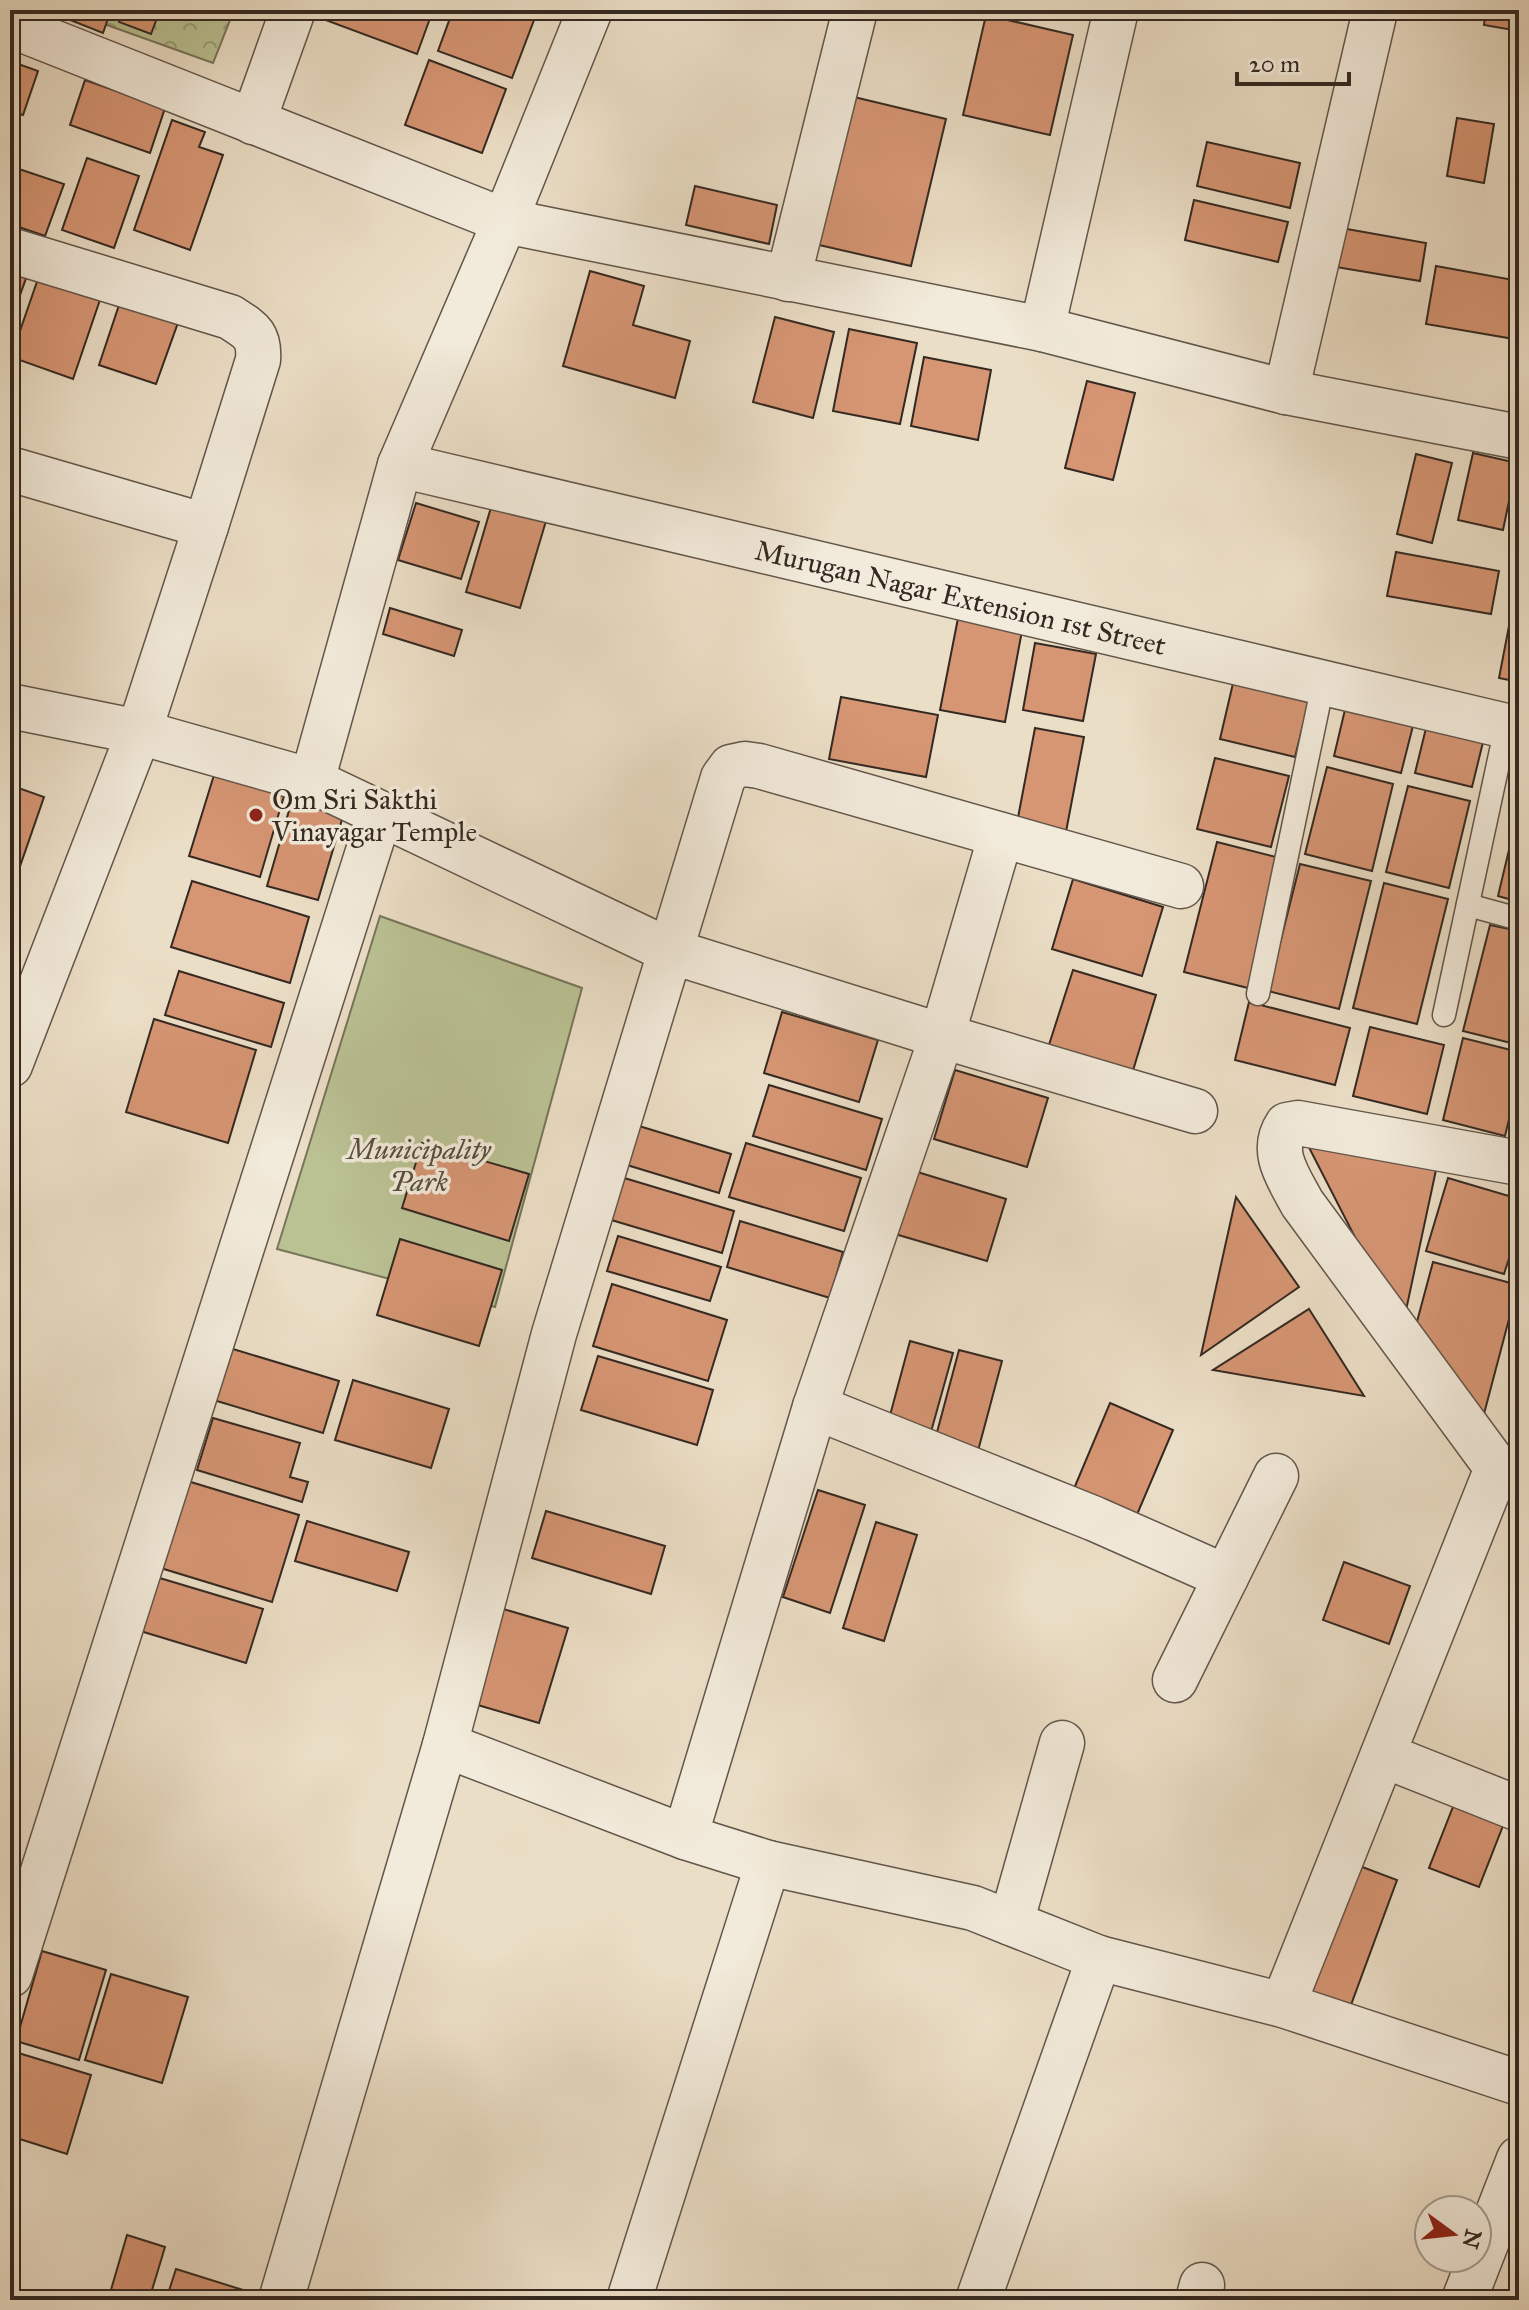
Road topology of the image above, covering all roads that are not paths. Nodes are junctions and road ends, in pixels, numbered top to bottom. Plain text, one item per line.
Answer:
1 (293, 10) edge
2 (590, 10) edge
3 (855, 10) edge
4 (1116, 10) edge
5 (1375, 11) edge
6 (10, 25) edge
7 (253, 122) junction
8 (505, 221) junction
9 (10, 250) edge
10 (788, 279) junction
11 (1042, 329) junction
12 (1286, 392) junction
13 (1519, 437) edge
14 (400, 465) junction
15 (10, 469) edge
16 (206, 526) junction
17 (1323, 684) junction
18 (10, 706) edge
19 (1512, 728) edge
20 (139, 732) junction
21 (312, 781) junction
22 (380, 814) junction
23 (1001, 835) junction
24 (1181, 886) dead end
25 (1468, 905) junction
26 (1519, 919) edge
27 (670, 951) junction
28 (1258, 994) dead end
29 (1444, 1015) dead end
30 (942, 1036) junction
31 (10, 1065) edge
32 (1195, 1111) dead end
33 (1519, 1163) edge
34 (815, 1407) junction
35 (1508, 1469) edge
36 (1276, 1476) dead end
37 (1226, 1577) junction
38 (1175, 1680) dead end
39 (1062, 1743) dead end
40 (445, 1745) junction
41 (1383, 1755) junction
42 (1519, 1809) edge
43 (685, 1837) junction
44 (768, 1863) junction
45 (1011, 1923) junction
46 (1099, 1958) junction
47 (10, 1975) edge
48 (1283, 2005) junction
49 (1519, 2083) edge
50 (1519, 2159) edge
51 (281, 2300) edge
52 (629, 2300) edge
53 (978, 2300) edge
54 (1464, 2300) edge

1 - 7 street
2 - 8 street
3 - 10 street
4 - 11 street
5 - 12 street
6 - 7 street
7 - 8 street
8 - 10 street
8 - 14 street
9 - 16 street
10 - 11 street
11 - 12 street
12 - 13 street
14 - 17 street, Murugan Nagar Extension 1st Street
14 - 21 street
15 - 16 street
16 - 20 street
17 - 19 street, Murugan Nagar Extension 1st Street
17 - 28 lane
18 - 20 street
19 - 25 lane
20 - 21 street
20 - 31 street
21 - 22 street
22 - 27 street
22 - 47 street
23 - 24 street
23 - 27 street
23 - 30 street
25 - 26 lane
25 - 29 lane
27 - 30 street
27 - 40 street
30 - 32 street
30 - 34 street
33 - 35 street
34 - 37 street
34 - 43 street
35 - 41 street
36 - 37 street
37 - 38 street
39 - 45 street
40 - 43 street
40 - 51 street
41 - 42 street
41 - 48 street
43 - 44 street
44 - 45 street
44 - 52 street
45 - 46 street
46 - 48 street
46 - 53 street
48 - 49 street
50 - 54 street

